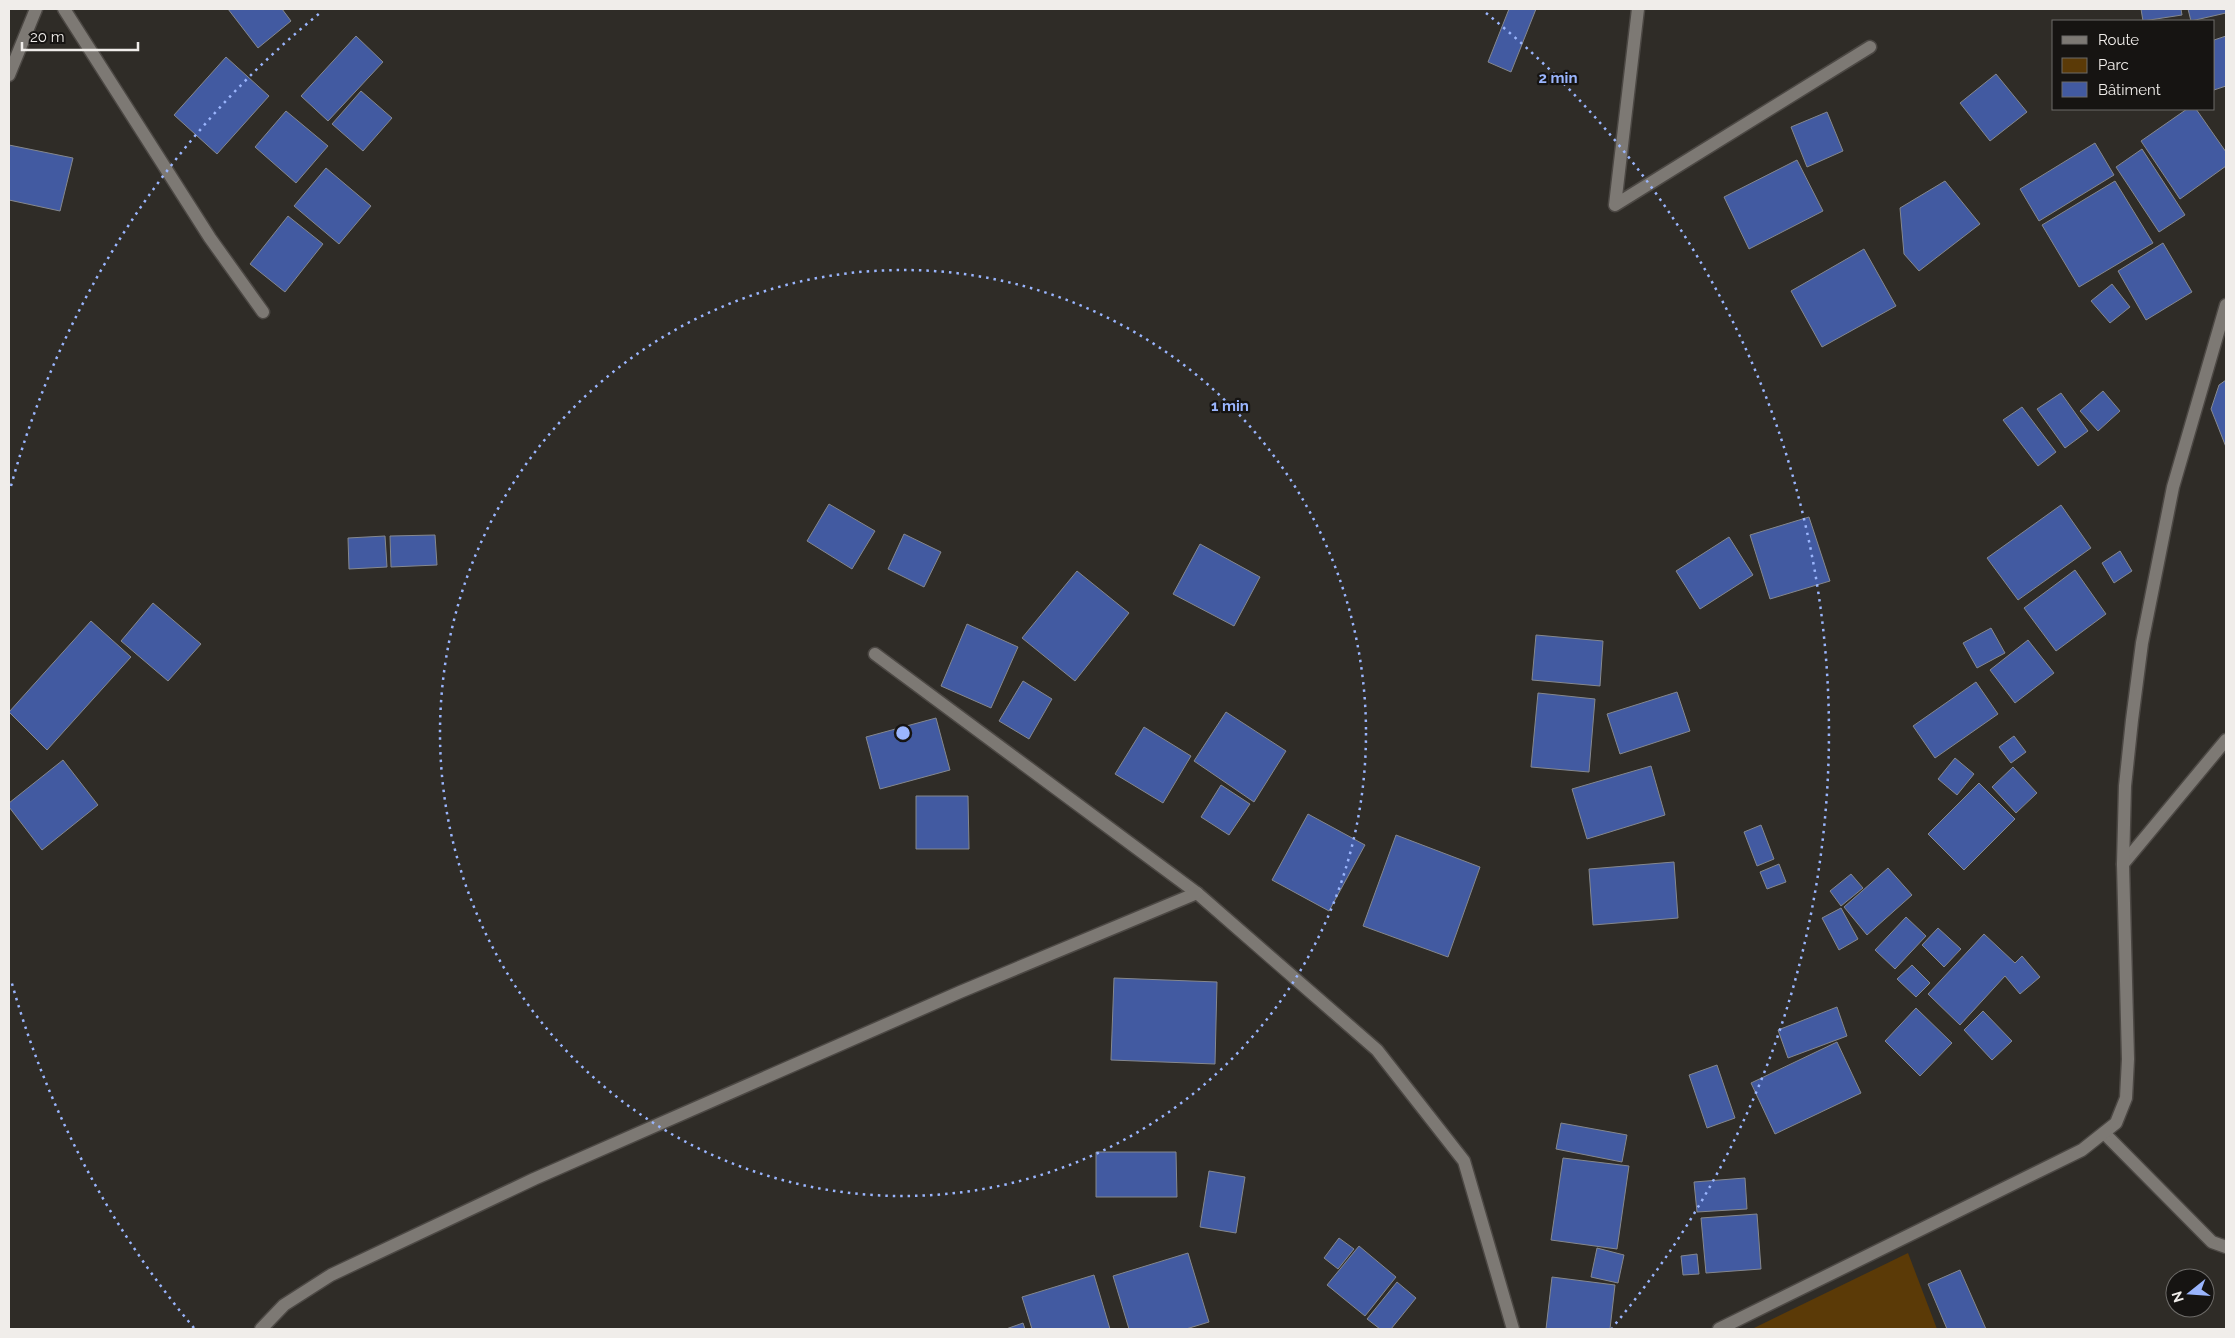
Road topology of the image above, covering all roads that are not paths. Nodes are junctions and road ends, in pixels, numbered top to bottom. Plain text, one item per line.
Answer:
1 (36, 9) edge
2 (64, 9) edge
3 (1638, 9) edge
4 (1870, 47) dead end
5 (9, 75) edge
6 (2226, 305) edge
7 (263, 312) dead end
8 (875, 654) dead end
9 (2226, 740) edge
10 (2124, 864) junction
11 (1197, 893) junction
12 (2104, 1134) junction
13 (2226, 1247) edge
14 (261, 1329) edge
15 (1513, 1329) edge
16 (1719, 1329) edge

1 - 5 street
2 - 7 street
3 - 4 street
6 - 10 street
8 - 11 street
9 - 10 street
10 - 12 street
11 - 14 street
11 - 15 street
12 - 13 street
12 - 16 street

